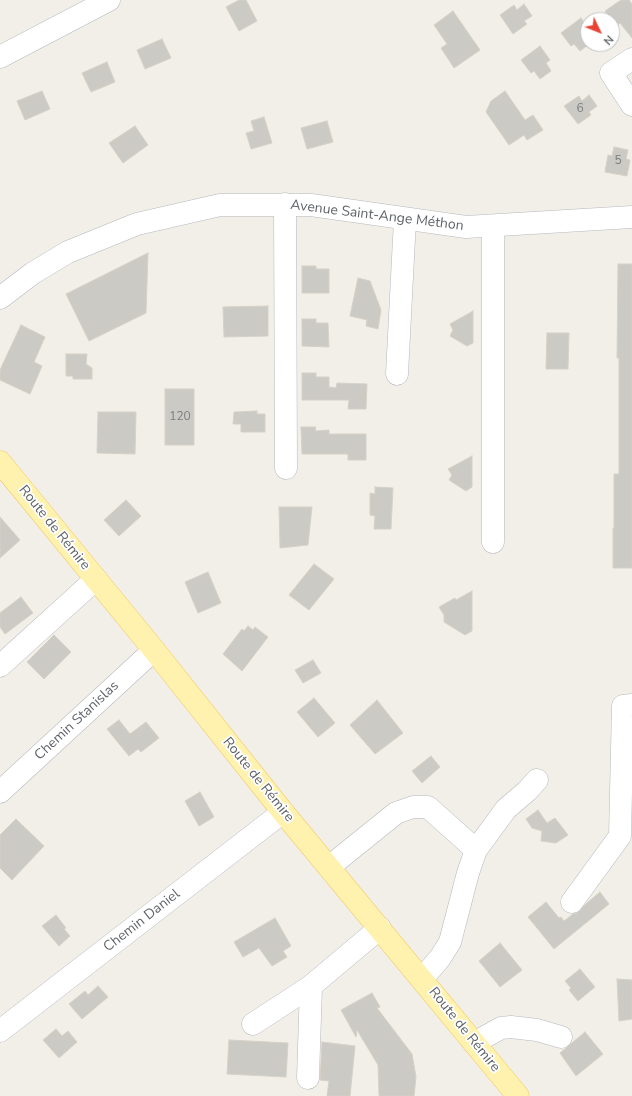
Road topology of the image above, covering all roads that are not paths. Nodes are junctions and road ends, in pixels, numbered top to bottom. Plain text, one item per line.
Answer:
1 (108, 0) edge
2 (0, 57) edge
3 (632, 59) edge
4 (632, 105) edge
5 (284, 204) junction
6 (632, 217) edge
7 (405, 219) junction
8 (493, 226) junction
9 (0, 298) edge
10 (397, 374) dead end
11 (0, 462) edge
12 (286, 468) dead end
13 (493, 542) dead end
14 (96, 579) junction
15 (154, 650) junction
16 (0, 666) edge
17 (632, 705) edge
18 (537, 780) dead end
19 (0, 792) edge
20 (284, 812) junction
21 (476, 850) junction
22 (329, 867) junction
23 (572, 902) dead end
24 (380, 928) junction
25 (422, 979) junction
26 (311, 986) junction
27 (253, 1024) dead end
28 (0, 1030) edge
29 (561, 1037) dead end
30 (474, 1043) junction
31 (308, 1078) dead end
32 (518, 1096) edge

1 - 2 street
3 - 4 street
5 - 7 street, Avenue Saint-Ange Méthon
5 - 9 street, Avenue Saint-Ange Méthon
5 - 12 street
6 - 8 street, Avenue Saint-Ange Méthon
7 - 8 street, Avenue Saint-Ange Méthon
7 - 10 street
8 - 13 street
11 - 14 main road, Route de Rémire
14 - 15 main road, Route de Rémire
14 - 16 street
15 - 19 street, Chemin Stanislas
15 - 20 main road, Route de Rémire
17 - 23 street
18 - 21 street
20 - 22 main road, Route de Rémire
20 - 28 street, Chemin Daniel
21 - 22 street
21 - 25 street
22 - 24 main road, Route de Rémire
24 - 25 main road, Route de Rémire
24 - 26 street
25 - 30 main road, Route de Rémire
26 - 27 street
26 - 31 street
29 - 30 street
30 - 32 main road, Route de Rémire

